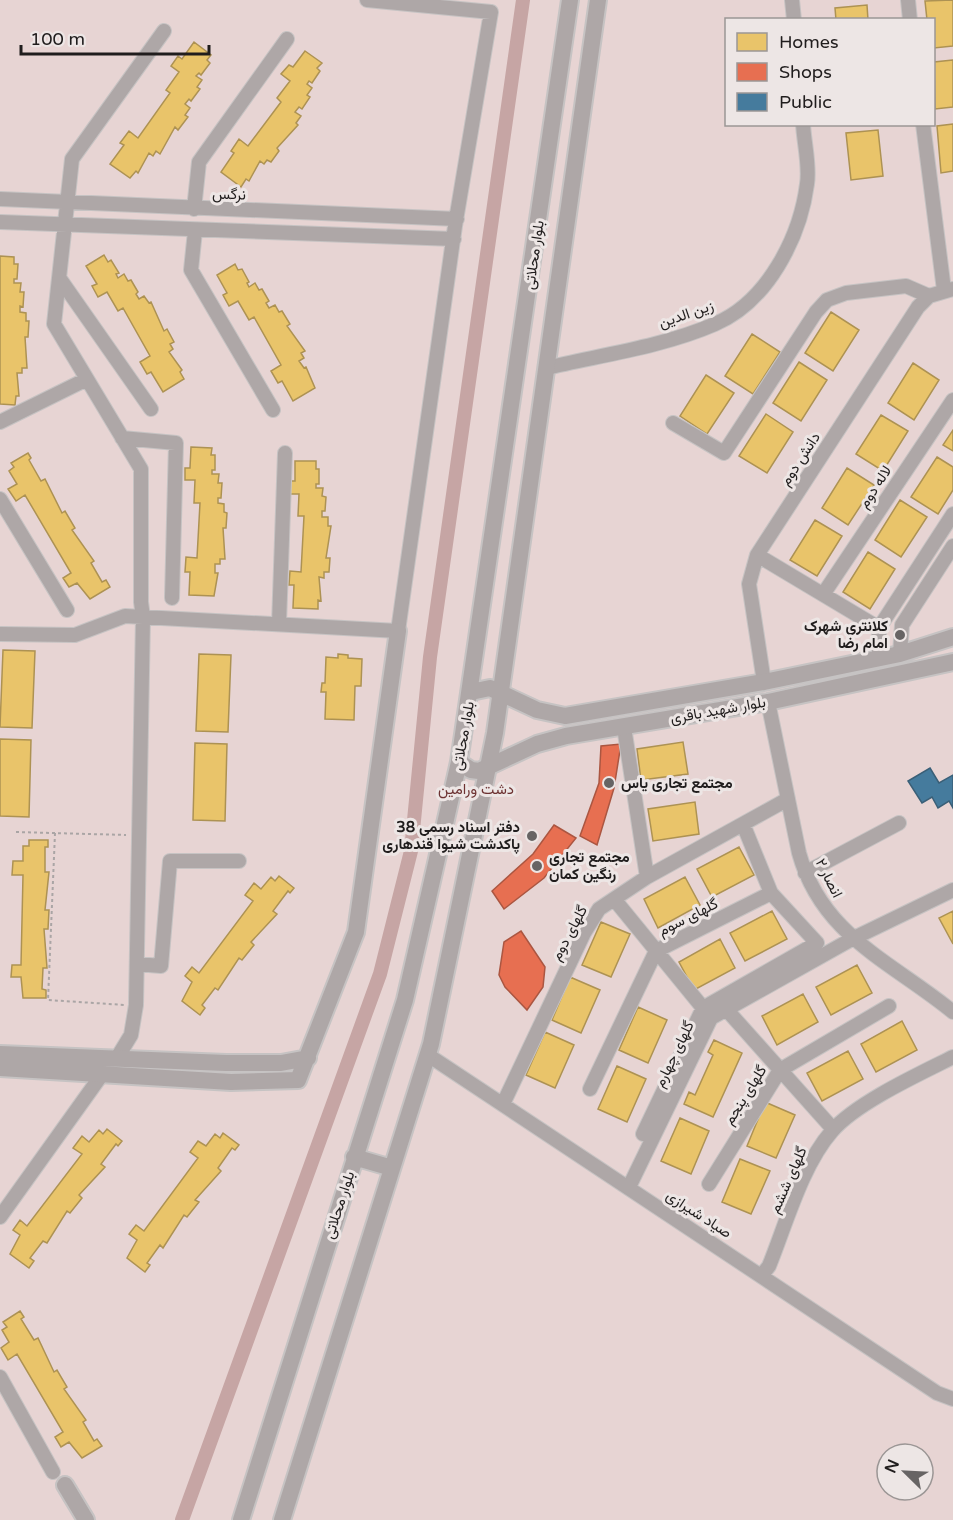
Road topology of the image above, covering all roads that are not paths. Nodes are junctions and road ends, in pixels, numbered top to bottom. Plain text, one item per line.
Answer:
1 (367, 0) edge
2 (570, 0) edge
3 (597, 0) edge
4 (792, 0) edge
5 (908, 0) edge
6 (794, 18) edge
7 (910, 18) edge
8 (164, 32) dead end
9 (287, 39) dead end
10 (802, 126) edge
11 (923, 126) edge
12 (0, 199) edge
13 (66, 201) junction
14 (194, 209) junction
15 (457, 219) junction
16 (0, 222) edge
17 (64, 225) junction
18 (195, 231) junction
19 (454, 239) junction
20 (60, 279) junction
21 (949, 290) edge
22 (929, 296) junction
23 (546, 368) junction
24 (87, 379) junction
25 (953, 400) edge
26 (151, 409) dead end
27 (273, 410) dead end
28 (0, 423) edge
29 (673, 423) dead end
30 (122, 438) junction
31 (285, 453) dead end
32 (0, 499) edge
33 (953, 514) edge
34 (953, 546) edge
35 (758, 555) junction
36 (824, 593) junction
37 (172, 598) dead end
38 (67, 610) dead end
39 (143, 617) junction
40 (279, 624) junction
41 (879, 628) junction
42 (398, 631) junction
43 (0, 634) edge
44 (953, 637) edge
45 (900, 654) junction
46 (879, 658) junction
47 (953, 662) edge
48 (764, 682) junction
49 (471, 692) junction
50 (501, 695) junction
51 (768, 702) junction
52 (624, 727) junction
53 (459, 762) junction
54 (486, 767) junction
55 (788, 799) junction
56 (900, 823) dead end
57 (744, 824) junction
58 (239, 861) dead end
59 (805, 873) junction
60 (647, 877) junction
61 (953, 890) edge
62 (771, 892) junction
63 (614, 899) junction
64 (852, 939) junction
65 (656, 951) junction
66 (137, 964) junction
67 (889, 1006) dead end
68 (703, 1008) junction
69 (726, 1009) junction
70 (953, 1012) edge
71 (0, 1054) edge
72 (428, 1055) junction
73 (953, 1057) edge
74 (117, 1058) junction
75 (308, 1058) junction
76 (0, 1068) edge
77 (780, 1070) junction
78 (103, 1072) junction
79 (590, 1089) dead end
80 (503, 1104) junction
81 (833, 1129) junction
82 (643, 1134) dead end
83 (354, 1157) junction
84 (392, 1168) junction
85 (708, 1184) dead end
86 (629, 1187) junction
87 (0, 1217) edge
88 (762, 1275) junction
89 (0, 1377) edge
90 (953, 1399) edge
91 (53, 1472) dead end
92 (65, 1485) dead end
93 (86, 1520) edge
94 (241, 1520) edge
95 (282, 1520) edge

1 - 15 street
2 - 49 street, بلوار محلاتی
3 - 23 street, بلوار محلاتی
4 - 6 street
5 - 7 street
8 - 13 street
9 - 14 street
10 - 23 street, زین الدین
11 - 21 street
12 - 13 street, نرگس
13 - 14 street, نرگس
13 - 17 street
14 - 15 street, نرگس
15 - 19 street
16 - 17 street
17 - 18 street
17 - 20 street
18 - 19 street
18 - 27 street
19 - 42 street
20 - 24 street
20 - 26 street
21 - 22 street, دانش دوم
22 - 29 street
22 - 35 street, دانش دوم
23 - 50 street, بلوار محلاتی
24 - 28 street
24 - 30 street
25 - 36 street, لاله دوم
30 - 37 street
30 - 39 street
31 - 40 street
32 - 38 street
33 - 41 street
34 - 45 street
35 - 36 street
35 - 48 street, دانش دوم
36 - 41 street
39 - 40 street
39 - 43 street
39 - 66 street
40 - 42 street
41 - 46 street
42 - 75 street
44 - 45 street, بلوار شهید باقری
45 - 46 street, بلوار شهید باقری
46 - 48 street, بلوار شهید باقری
47 - 51 street, بلوار شهید باقری
48 - 50 street, بلوار شهید باقری
48 - 51 street
49 - 50 street, بلوار شهید باقری
49 - 53 street, بلوار محلاتی
50 - 54 street, بلوار محلاتی
51 - 52 street, بلوار شهید باقری
51 - 55 street, انصار ۲
52 - 54 street, بلوار شهید باقری
52 - 60 street
53 - 54 street
53 - 83 street, بلوار محلاتی
54 - 72 street, بلوار محلاتی
55 - 57 street, گلهای دوم
55 - 59 street, انصار ۲
56 - 59 street
57 - 60 street, گلهای دوم
57 - 62 street
58 - 66 street
59 - 64 street, انصار ۲
60 - 63 street, گلهای دوم
61 - 64 street, گلهای چهارم
62 - 65 street, گلهای سوم
62 - 68 street
63 - 65 street
63 - 80 street, گلهای دوم
64 - 69 street, گلهای چهارم
64 - 70 street, انصار ۲
65 - 68 street
65 - 79 street, گلهای سوم
66 - 74 street
67 - 77 street, گلهای پنجم
68 - 82 street
69 - 77 street
69 - 86 street, گلهای چهارم
71 - 74 street
72 - 80 street, صیاد شیرازی
72 - 84 street, بلوار محلاتی
73 - 81 street, گلهای ششم
74 - 75 street
75 - 78 street
76 - 78 street
77 - 81 street
77 - 85 street, گلهای پنجم
78 - 87 street
80 - 86 street, صیاد شیرازی
81 - 88 street, گلهای ششم
83 - 84 street
83 - 94 street, بلوار محلاتی
84 - 95 street, بلوار محلاتی
86 - 88 street, صیاد شیرازی
88 - 90 street, صیاد شیرازی
89 - 91 street
92 - 93 street

